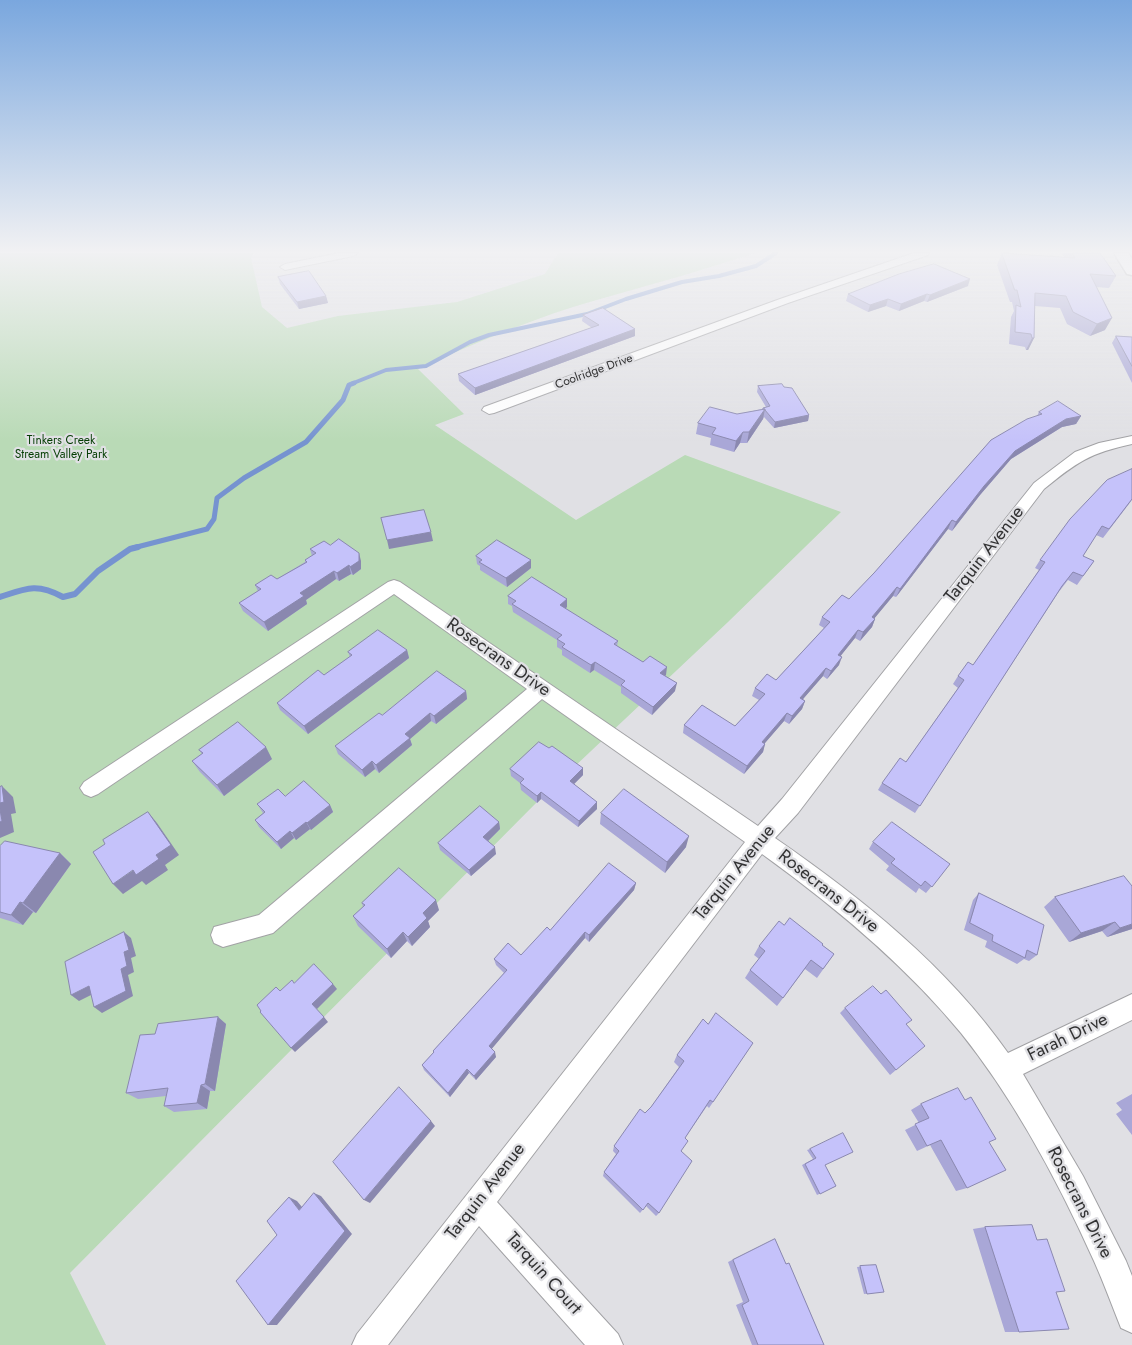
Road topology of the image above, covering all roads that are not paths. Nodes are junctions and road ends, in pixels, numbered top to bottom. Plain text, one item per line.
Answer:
1 (744, 316) edge
2 (489, 410) dead end
3 (1132, 440) edge
4 (394, 586) joint
5 (541, 688) junction
6 (91, 788) dead end
7 (760, 839) junction
8 (223, 935) dead end
9 (1132, 1007) edge
10 (1004, 1069) junction
11 (478, 1203) junction
12 (1132, 1317) edge
13 (368, 1345) edge
14 (607, 1345) edge

1 - 2 street, Coolridge Drive
3 - 7 street, Tarquin Avenue
4 - 5 street, Rosecrans Drive
4 - 6 street
5 - 7 street, Rosecrans Drive
5 - 8 street
7 - 10 street, Rosecrans Drive
7 - 11 street, Tarquin Avenue
9 - 10 street, Farah Drive
10 - 12 street, Rosecrans Drive
11 - 13 street, Tarquin Avenue
11 - 14 street, Tarquin Court

